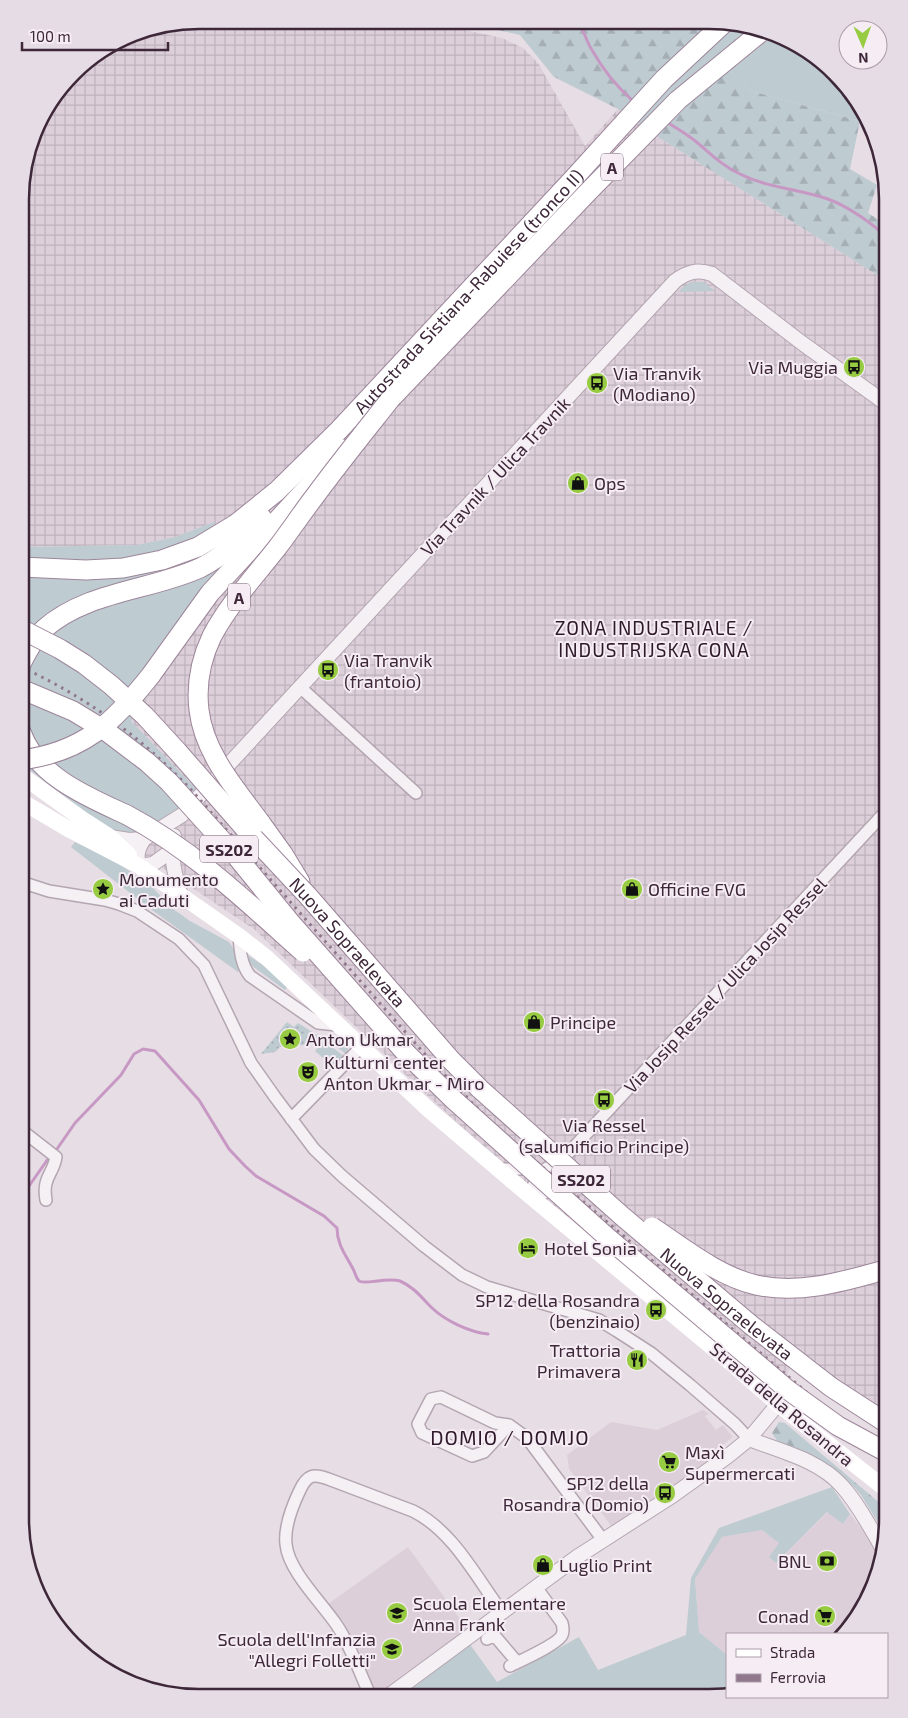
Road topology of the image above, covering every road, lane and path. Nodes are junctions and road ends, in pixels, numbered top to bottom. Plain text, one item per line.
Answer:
1 (717, 29) edge
2 (756, 36) edge
3 (392, 397) junction
4 (879, 399) edge
5 (338, 430) junction
6 (29, 567) edge
7 (29, 633) edge
8 (29, 648) edge
9 (300, 688) junction
10 (29, 692) edge
11 (29, 748) edge
12 (29, 759) edge
13 (29, 781) edge
14 (416, 793) dead end
15 (29, 806) edge
16 (182, 815) junction
17 (879, 819) edge
18 (110, 837) junction
19 (144, 839) junction
20 (171, 851) junction
21 (139, 866) junction
22 (29, 885) edge
23 (181, 896) junction
24 (308, 896) junction
25 (239, 936) junction
26 (337, 1025) junction
27 (360, 1047) junction
28 (404, 1050) junction
29 (480, 1089) junction
30 (291, 1119) junction
31 (29, 1136) edge
32 (562, 1160) junction
33 (546, 1168) junction
34 (498, 1169) junction
35 (559, 1180) junction
36 (530, 1196) junction
37 (46, 1200) dead end
38 (562, 1222) junction
39 (879, 1272) edge
40 (778, 1404) junction
41 (879, 1418) edge
42 (508, 1425) junction
43 (749, 1439) junction
44 (768, 1446) junction
45 (879, 1448) edge
46 (879, 1484) edge
47 (603, 1540) junction
48 (878, 1540) edge
49 (536, 1587) junction
50 (502, 1612) junction
51 (487, 1639) dead end
52 (367, 1689) edge
53 (398, 1689) edge

1 - 5 highway, Autostrada Sistiana-Rabuiese (tronco II) / A
2 - 3 highway, Autostrada Sistiana-Rabuiese (tronco II) / A
3 - 12 highway, A, bridge
3 - 24 highway, A, bridge
4 - 9 street, Via Travnik / Ulica Travnik
5 - 6 highway, A
5 - 8 highway, A
7 - 24 highway, Nuova Sopraelevata / SS202, bridge
9 - 14 street
9 - 16 street, Via Travnik / Ulica Travnik
10 - 28 highway, Nuova Sopraelevata / SS202, bridge
11 - 28 highway, bridge
13 - 18 main road
15 - 21 main road
16 - 19 street, Via Travnik / Ulica Travnik
16 - 20 street, Via Travnik / Ulica Travnik
17 - 32 street, Via Josip Ressel / Ulica Josip Ressel
18 - 19 street
18 - 21 main road
19 - 21 street
20 - 21 street
20 - 23 street, Via Travnik / Ulica Travnik
21 - 23 main road, Strada della Rosandra
22 - 30 street
23 - 25 main road, Strada della Rosandra
24 - 29 highway, Nuova Sopraelevata / SS202, bridge
25 - 26 main road, Strada della Rosandra
25 - 26 street
26 - 27 main road, Strada della Rosandra
27 - 30 street
27 - 34 main road, Strada della Rosandra
28 - 45 highway, Nuova Sopraelevata / SS202, bridge
29 - 39 highway, bridge
29 - 41 highway, Nuova Sopraelevata / SS202, bridge
30 - 43 street
31 - 37 street
32 - 33 street, Via Josip Ressel / Ulica Josip Ressel
32 - 35 street
33 - 34 street, Via Josip Ressel / Ulica Josip Ressel
33 - 36 street, Via Josip Ressel / Ulica Josip Ressel
34 - 36 main road, Strada della Rosandra
35 - 36 street
35 - 38 street
36 - 38 main road, Strada della Rosandra
38 - 40 main road, Strada della Rosandra
40 - 43 street
40 - 44 street
40 - 46 main road, Strada della Rosandra
42 - 42 street
42 - 47 street
43 - 44 street
43 - 47 street
44 - 48 street
47 - 49 street
49 - 50 street
49 - 51 street
50 - 52 street
50 - 53 street

